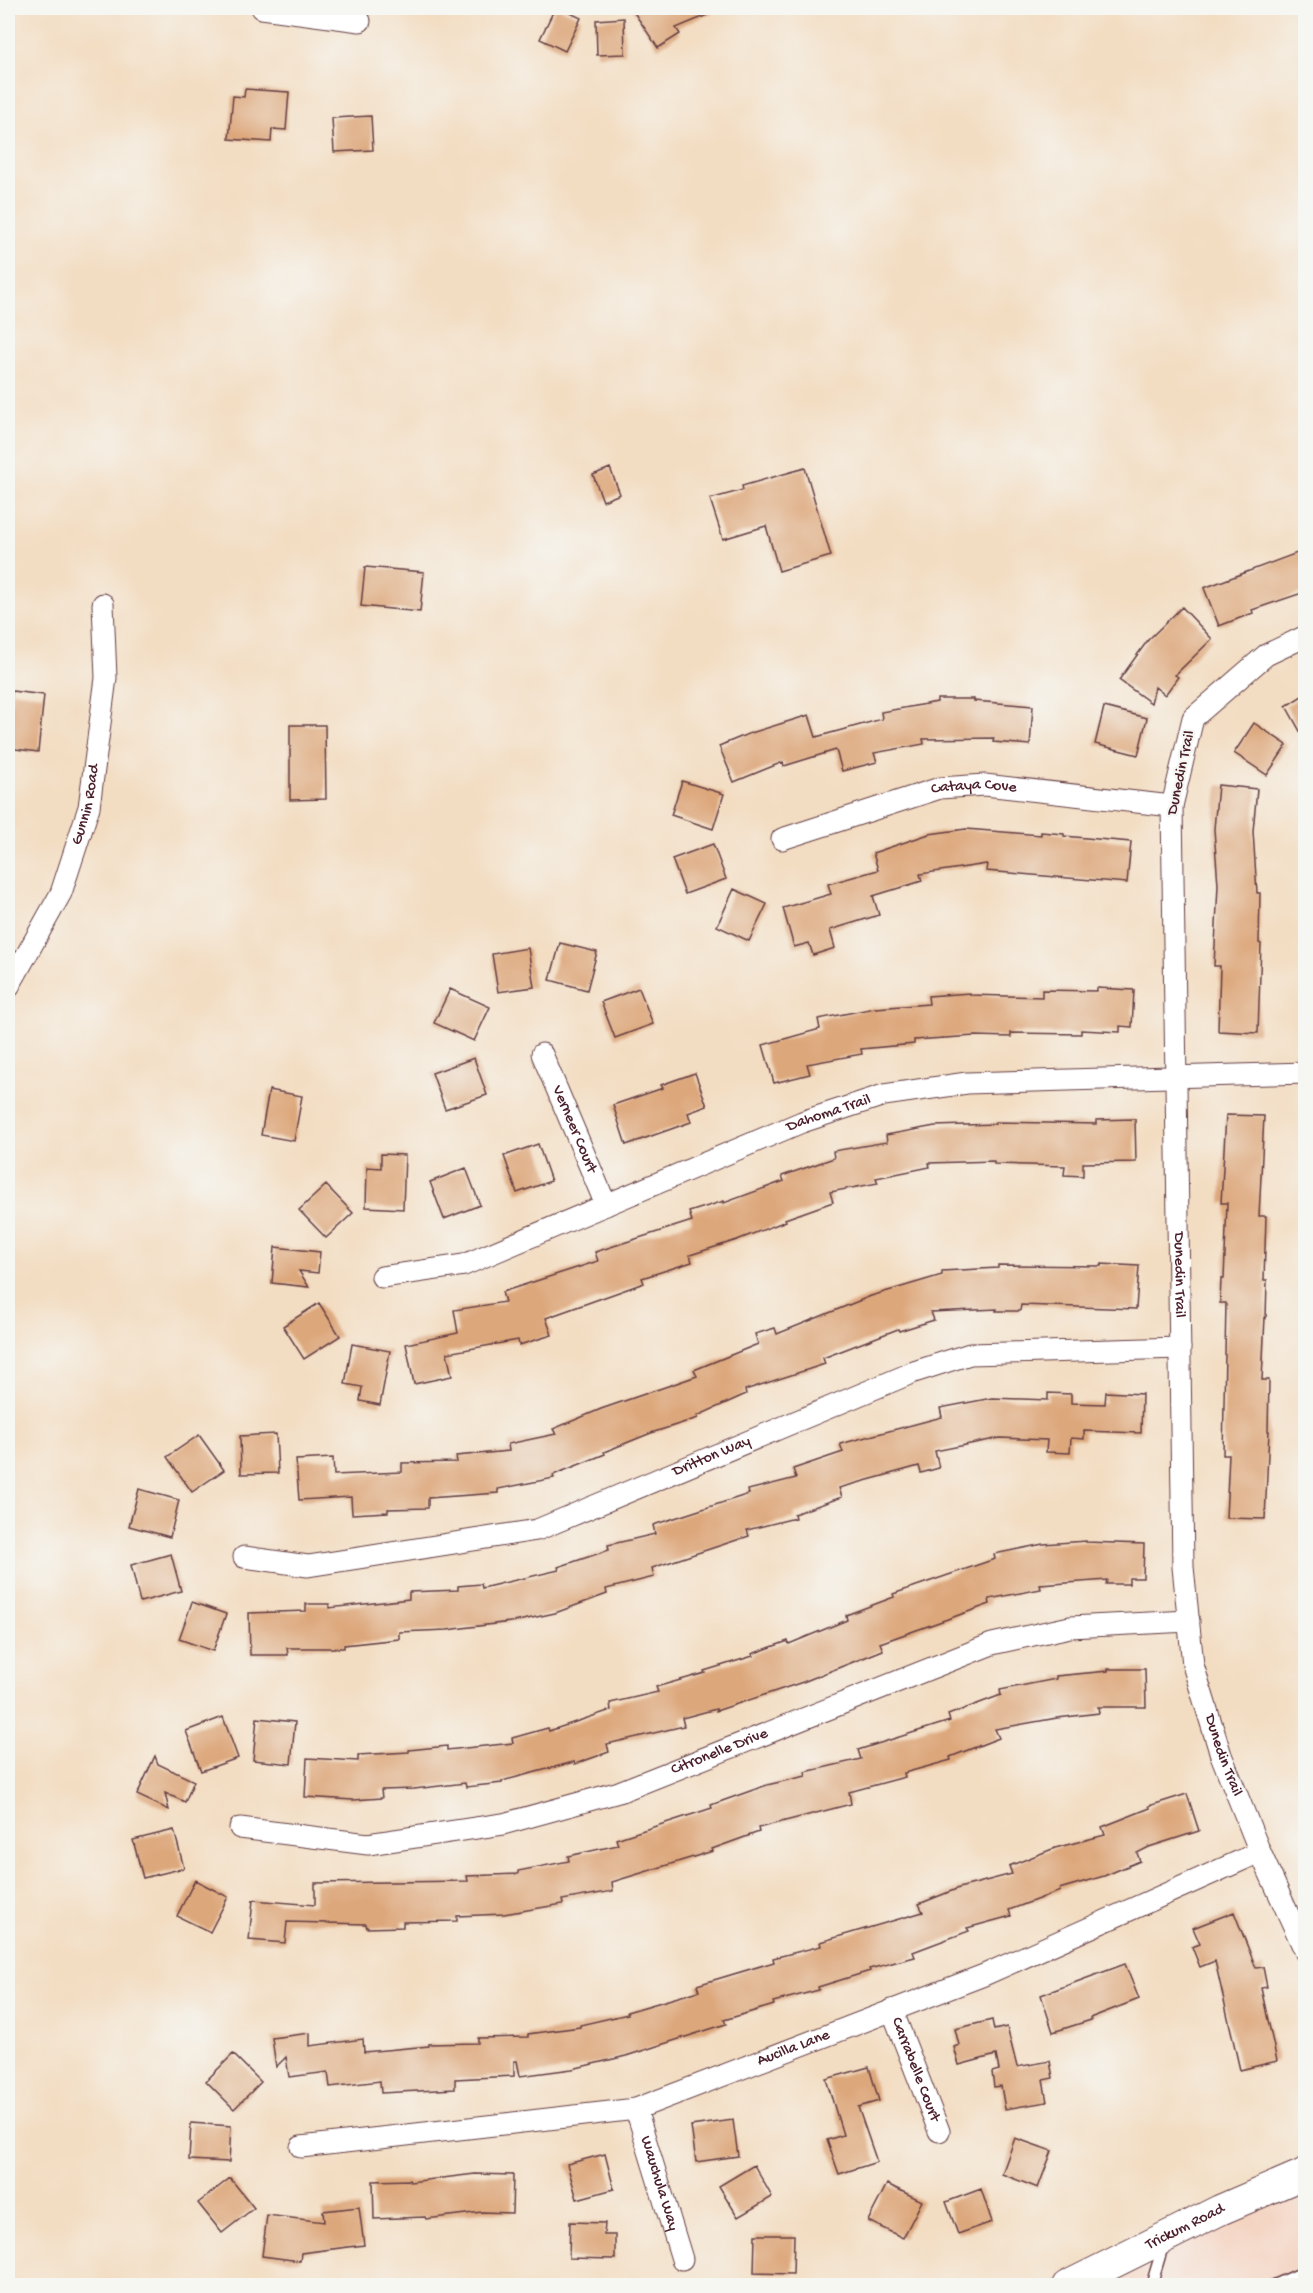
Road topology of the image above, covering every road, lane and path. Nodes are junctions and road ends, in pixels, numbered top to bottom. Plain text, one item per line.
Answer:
1 (262, 8) edge
2 (360, 21) dead end
3 (103, 604) dead end
4 (1305, 636) edge
5 (1172, 806) junction
6 (782, 839) dead end
7 (8, 988) edge
8 (542, 1054) dead end
9 (1305, 1073) edge
10 (1176, 1076) junction
11 (606, 1205) junction
12 (382, 1277) dead end
13 (1180, 1348) junction
14 (244, 1557) dead end
15 (1189, 1621) junction
16 (240, 1828) dead end
17 (1260, 1852) junction
18 (1303, 1941) edge
19 (892, 2010) junction
20 (636, 2109) junction
21 (939, 2131) dead end
22 (301, 2147) dead end
23 (1305, 2174) edge
24 (1167, 2236) junction
25 (682, 2259) dead end
26 (1305, 2271) edge
27 (1071, 2285) edge
28 (1151, 2286) edge
29 (1272, 2286) edge

1 - 2 street
3 - 7 street, Gunnin Road
4 - 5 street, Dunedin Trail
5 - 6 street, Cataya Cove
5 - 10 street, Dunedin Trail
8 - 11 street, Verneer Court
9 - 10 street, Dahoma Trail
10 - 11 street, Dahoma Trail
10 - 13 street, Dunedin Trail
11 - 12 street, Dahoma Trail
13 - 14 street, Dritton Way
13 - 15 street, Dunedin Trail
15 - 16 street, Citronelle Drive
15 - 17 street, Dunedin Trail
17 - 18 street, Dunedin Trail
17 - 19 street, Aucilla Lane
19 - 20 street, Aucilla Lane
19 - 21 street, Carrabelle Court
20 - 22 street, Aucilla Lane
20 - 25 street, Wauchula Way
23 - 24 street, Trickum Road
24 - 27 street, Trickum Road
24 - 28 lane
26 - 29 lane

